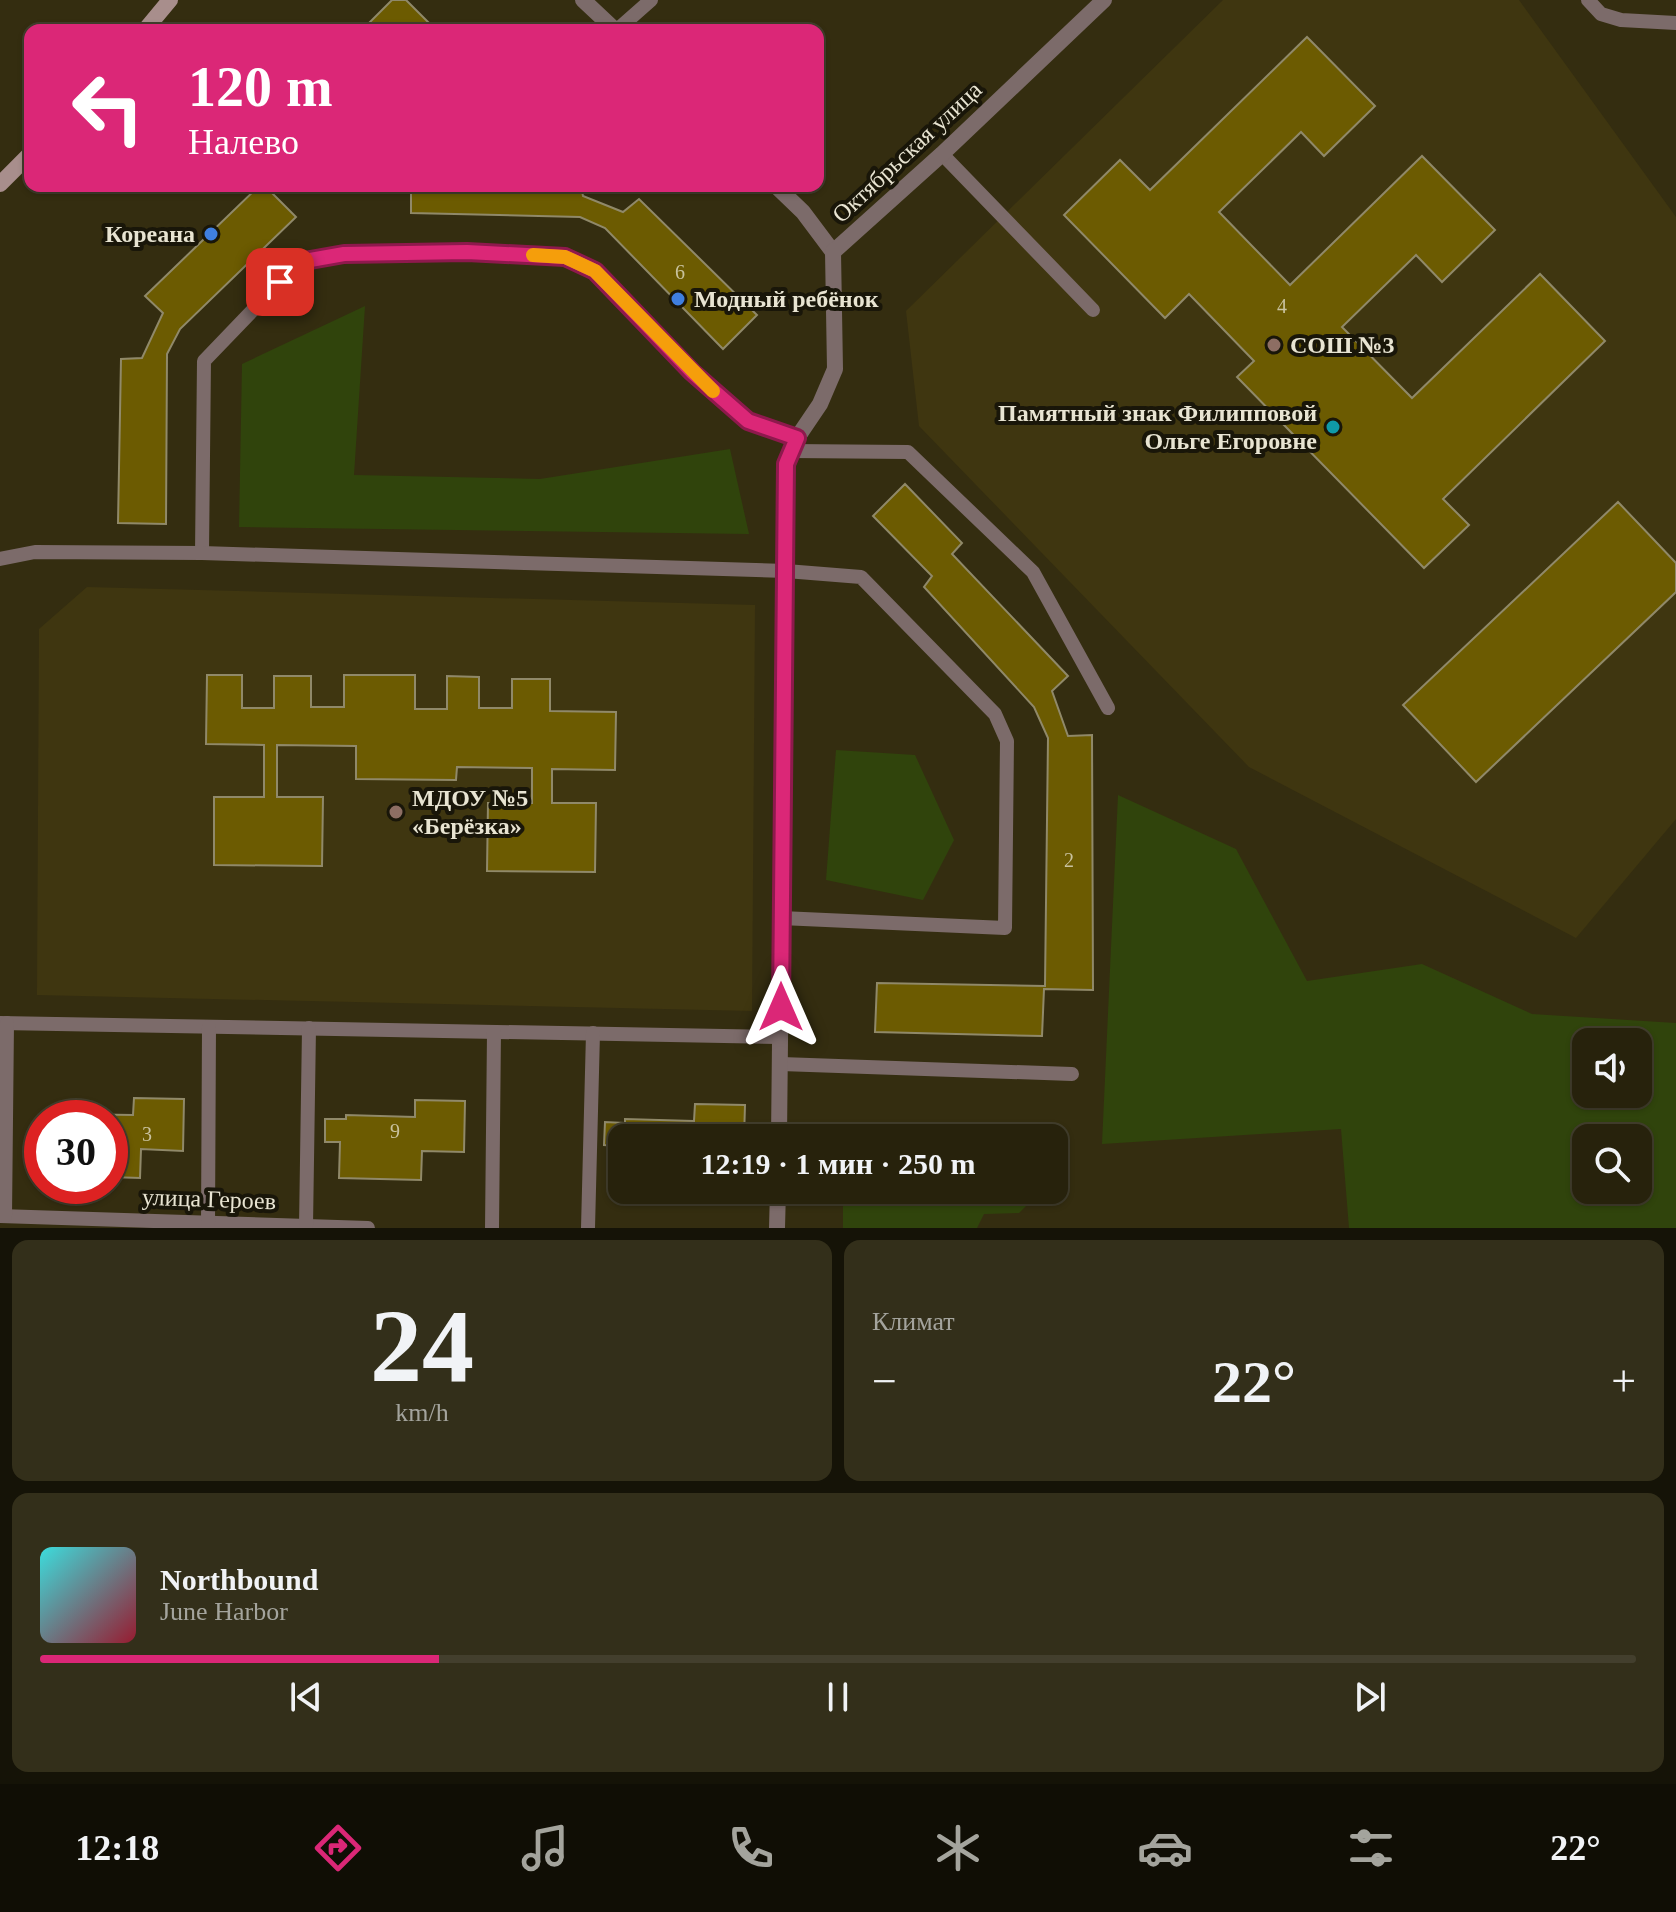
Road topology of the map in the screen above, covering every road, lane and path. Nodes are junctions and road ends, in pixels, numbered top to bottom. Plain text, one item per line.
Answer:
1 (170, 0) edge
2 (583, 0) edge
3 (651, 0) edge
4 (1104, 0) edge
5 (1588, 0) edge
6 (1676, 23) edge
7 (150, 24) edge
8 (609, 24) edge
9 (623, 24) edge
10 (942, 154) junction
11 (24, 160) edge
12 (0, 184) edge
13 (782, 192) edge
14 (833, 252) junction
15 (1093, 310) dead end
16 (794, 444) junction
17 (202, 553) junction
18 (0, 559) edge
19 (786, 571) junction
20 (1108, 708) dead end
21 (781, 918) junction
22 (3, 1023) edge
23 (209, 1027) junction
24 (309, 1028) junction
25 (494, 1032) junction
26 (593, 1033) junction
27 (781, 1037) junction
28 (781, 1064) junction
29 (1072, 1074) dead end
30 (779, 1124) edge
31 (778, 1204) edge
32 (3, 1216) edge
33 (208, 1223) junction
34 (306, 1226) junction
35 (368, 1228) edge
36 (492, 1228) edge
37 (588, 1228) edge
38 (777, 1228) edge

1 - 7 main road
2 - 8 street
3 - 9 lane
4 - 10 street, Октябрьская улица
5 - 6 lane
10 - 14 street, Октябрьская улица
10 - 15 lane
11 - 12 main road
13 - 14 street
14 - 16 street, Октябрьская улица
16 - 17 lane
16 - 19 street, Октябрьская улица
16 - 20 lane
17 - 18 lane
17 - 19 lane
19 - 21 street, Октябрьская улица
19 - 21 lane
21 - 27 street, Октябрьская улица
22 - 23 lane
22 - 32 lane
23 - 24 lane
23 - 33 lane
24 - 25 lane
24 - 34 lane
25 - 26 lane
25 - 36 lane
26 - 27 lane
26 - 37 lane
27 - 28 street
28 - 29 lane
28 - 30 street
31 - 38 street
32 - 33 lane, улица Героев
33 - 34 lane, улица Героев
34 - 35 lane, улица Героев

